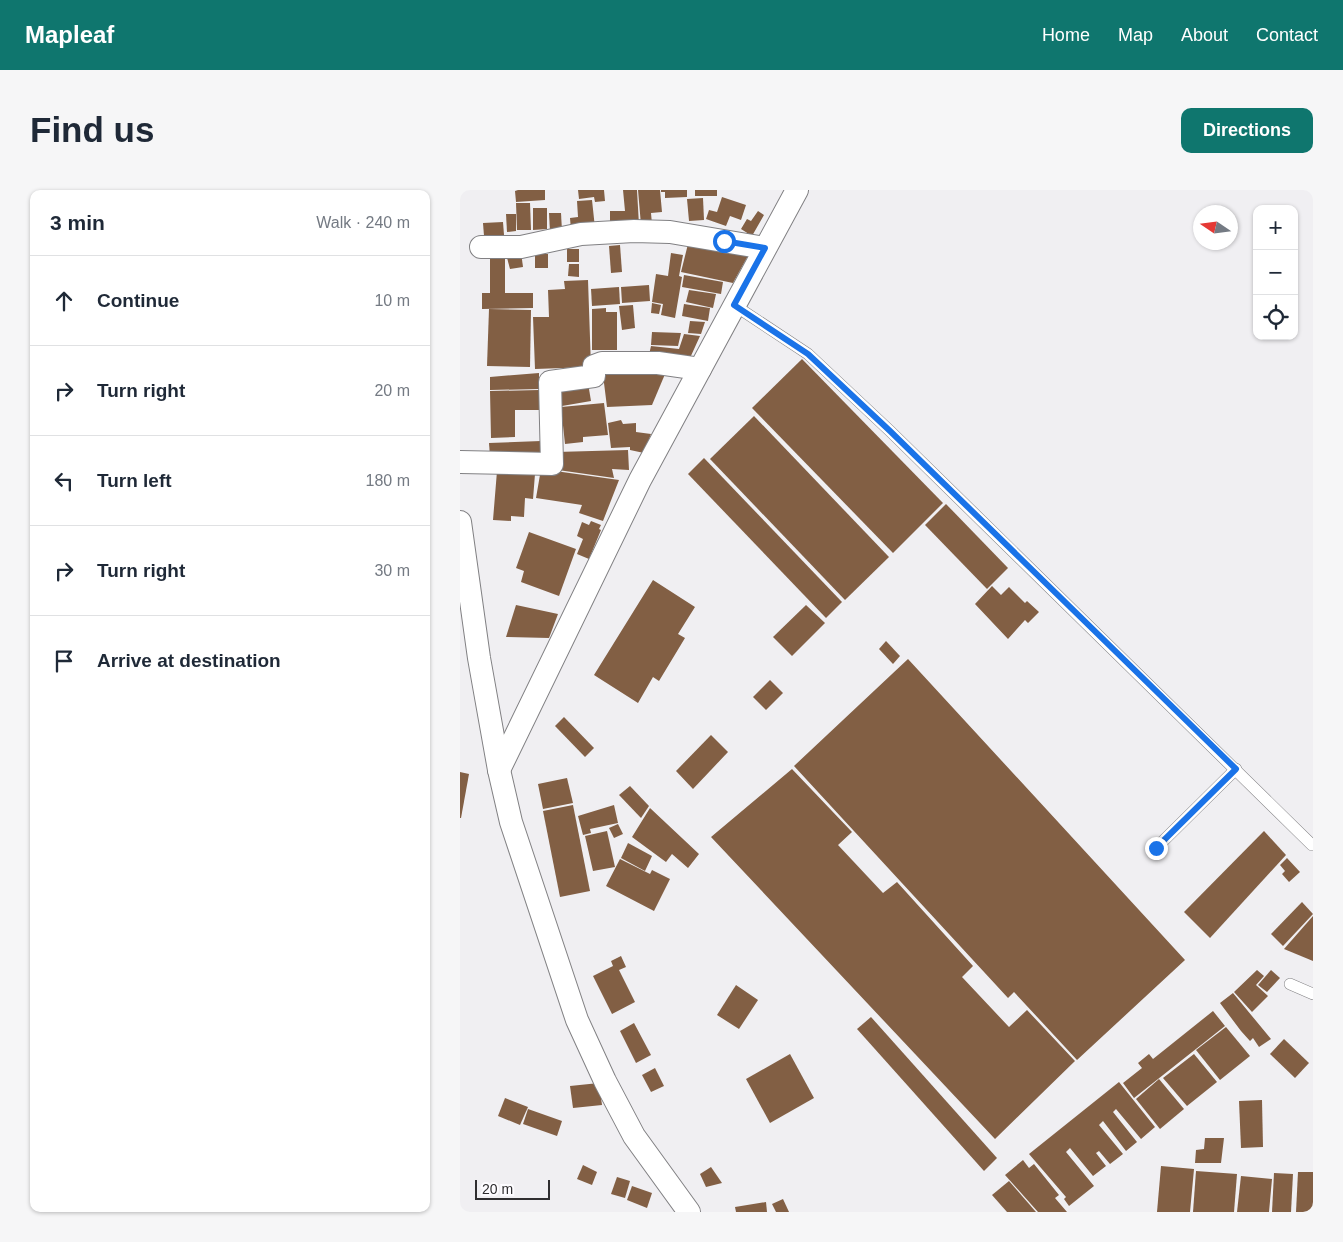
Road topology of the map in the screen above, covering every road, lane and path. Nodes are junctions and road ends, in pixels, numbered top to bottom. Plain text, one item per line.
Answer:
1 (797, 190) edge
2 (481, 247) dead end
3 (765, 248) junction
4 (734, 305) junction
5 (700, 369) junction
6 (460, 462) edge
7 (460, 522) edge
8 (1236, 769) junction
9 (499, 770) junction
10 (1312, 845) edge
11 (1156, 848) dead end
12 (1290, 984) dead end
13 (1313, 994) edge
14 (689, 1212) edge

1 - 3 street
2 - 3 street
3 - 4 street
4 - 5 street
4 - 8 lane
5 - 6 street
5 - 9 street
7 - 9 street
8 - 10 lane
8 - 11 lane
9 - 14 street
12 - 13 lane

